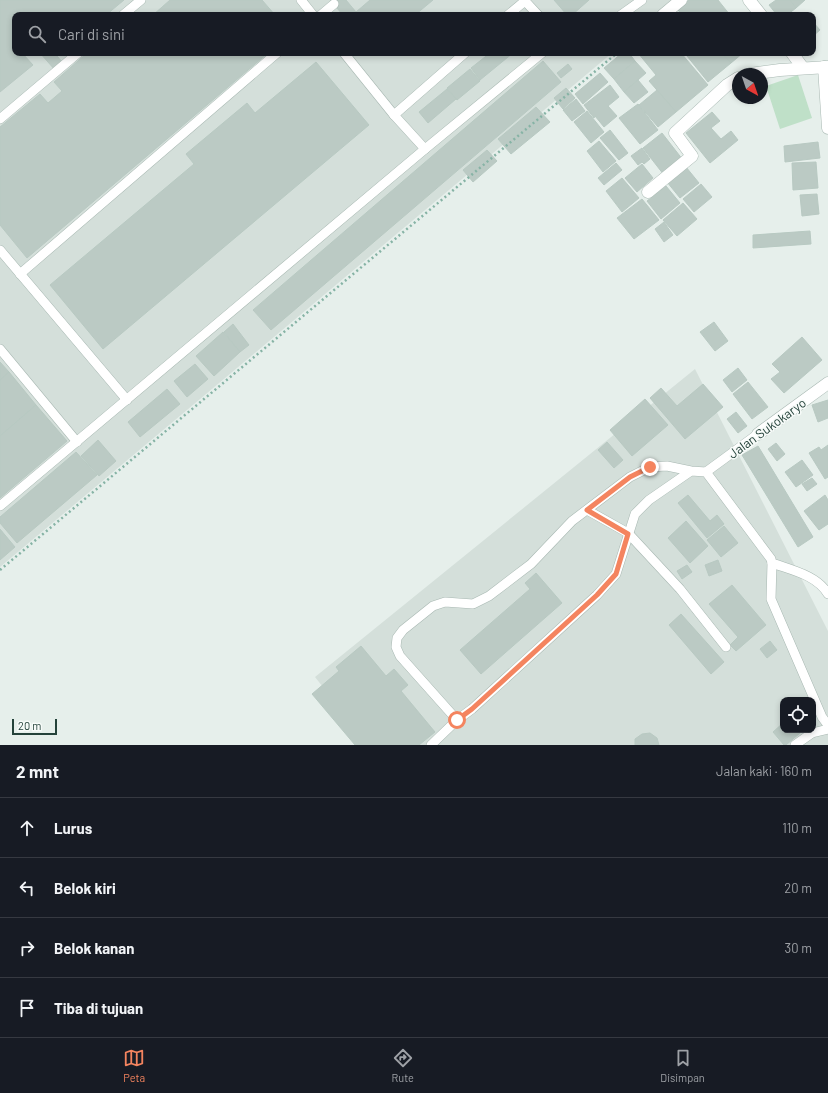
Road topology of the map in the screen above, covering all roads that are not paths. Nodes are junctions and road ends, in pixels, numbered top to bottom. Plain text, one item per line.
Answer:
1 (141, 0) edge
2 (302, 0) edge
3 (525, 0) edge
4 (642, 0) edge
5 (681, 0) edge
6 (749, 0) edge
7 (334, 4) dead end
8 (127, 12) edge
9 (311, 12) edge
10 (325, 12) edge
11 (511, 12) edge
12 (535, 12) edge
13 (625, 12) edge
14 (667, 12) edge
15 (759, 12) edge
16 (74, 56) edge
17 (274, 56) edge
18 (346, 56) edge
19 (462, 56) edge
20 (538, 56) edge
21 (794, 56) edge
22 (826, 67) edge
23 (803, 68) junction
24 (768, 72) edge
25 (732, 82) edge
26 (394, 114) junction
27 (0, 119) edge
28 (828, 128) edge
29 (425, 149) junction
30 (648, 192) dead end
31 (0, 250) edge
32 (20, 274) junction
33 (0, 349) edge
34 (828, 383) edge
35 (127, 400) junction
36 (758, 434) joint
37 (77, 442) junction
38 (691, 471) junction
39 (706, 472) junction
40 (0, 506) edge
41 (587, 510) junction
42 (628, 534) junction
43 (772, 563) junction
44 (828, 594) edge
45 (726, 647) dead end
46 (457, 720) junction
47 (828, 725) edge
48 (828, 729) edge
49 (431, 745) edge
50 (795, 745) edge

1 - 8 lane
2 - 9 lane
3 - 11 lane
3 - 12 lane
4 - 13 lane
5 - 14 street
6 - 15 street
7 - 10 lane
16 - 27 lane
17 - 32 lane
18 - 26 lane
19 - 26 lane
20 - 29 lane
21 - 23 street
22 - 23 street
22 - 28 street
23 - 24 street
25 - 30 street
26 - 29 lane
29 - 35 lane
31 - 32 lane
32 - 35 lane
33 - 37 lane
34 - 36 street, Jalan Sukokaryo
35 - 37 lane
36 - 39 lane, Jalan Sukokaryo
37 - 40 lane
38 - 39 lane
38 - 41 lane
38 - 42 lane
39 - 43 lane
41 - 42 lane
41 - 46 lane
42 - 45 lane
42 - 46 lane
43 - 44 lane
43 - 47 lane
46 - 49 lane
48 - 50 lane

